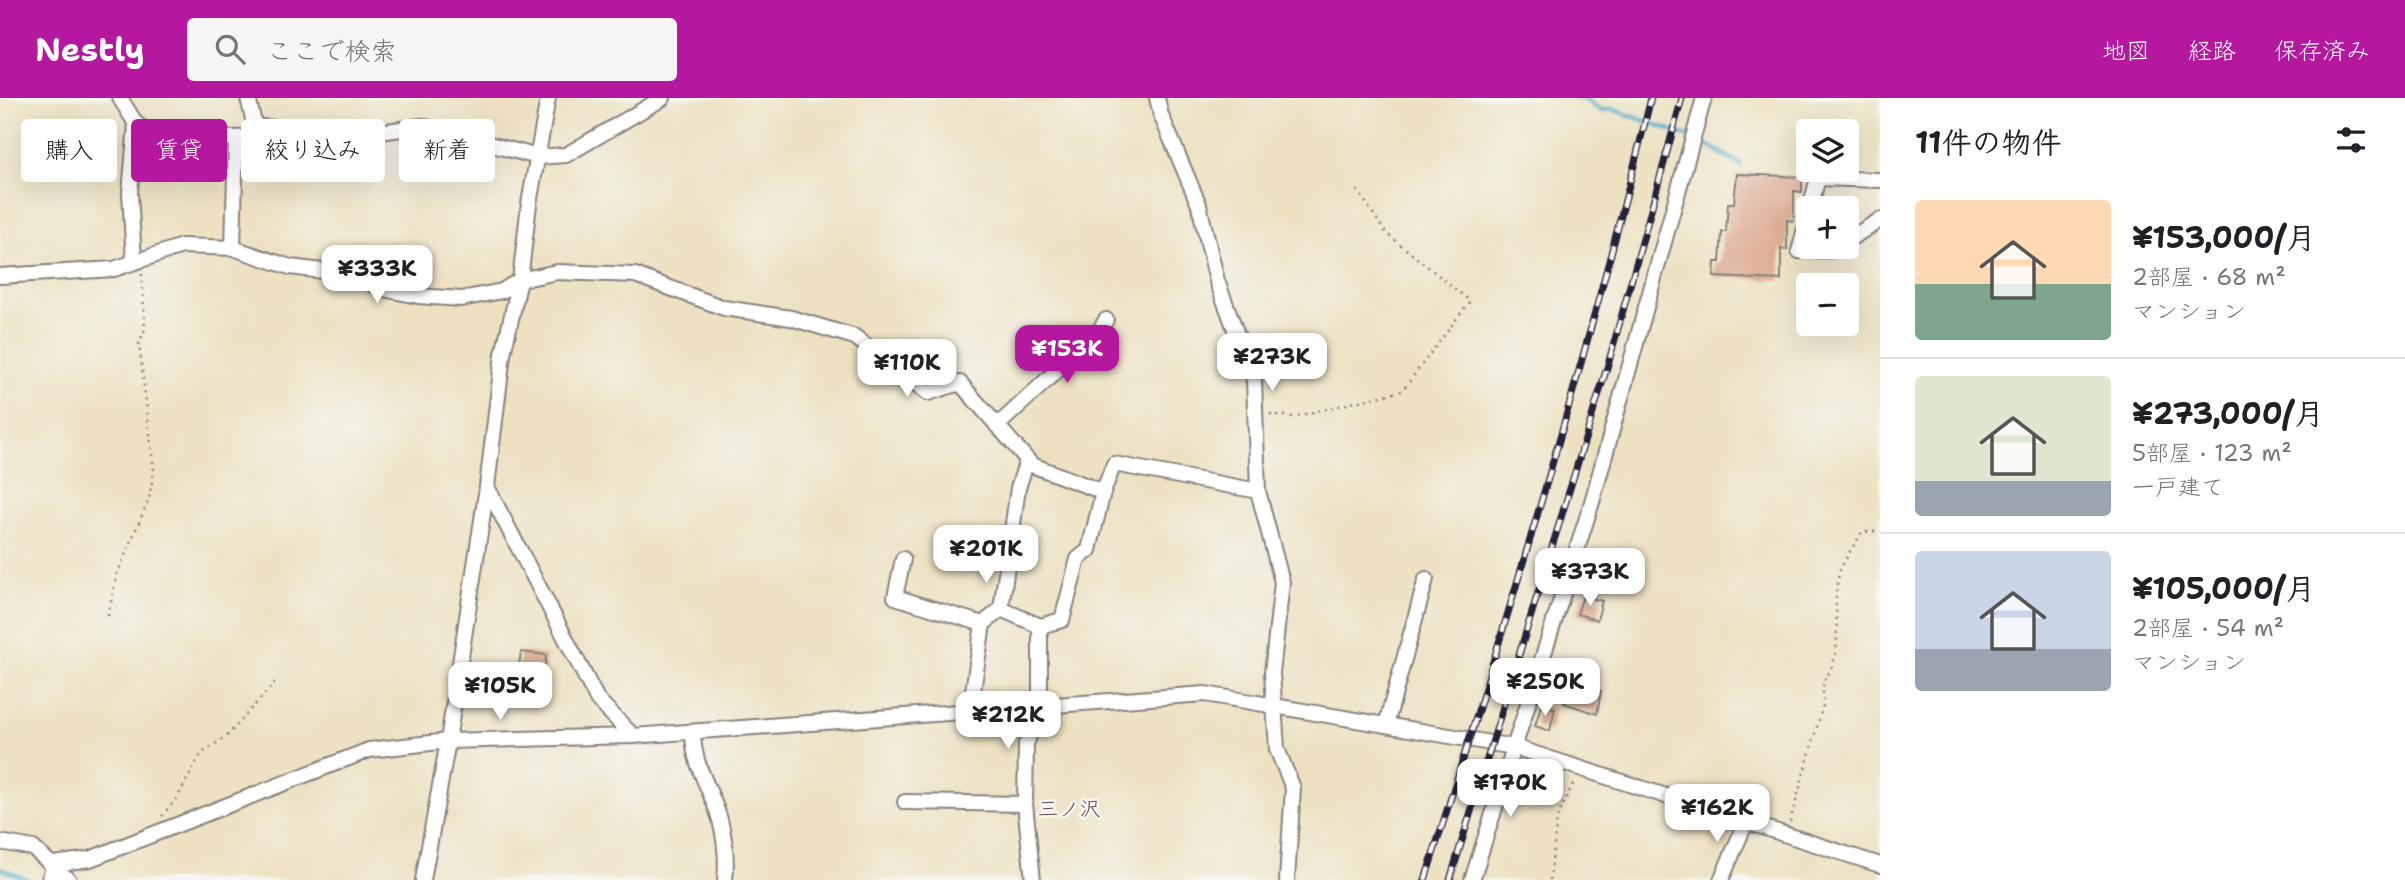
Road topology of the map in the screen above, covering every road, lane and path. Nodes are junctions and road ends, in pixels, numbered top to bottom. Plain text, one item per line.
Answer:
1 (120, 98) edge
2 (248, 98) edge
3 (548, 98) edge
4 (663, 98) edge
5 (1157, 98) edge
6 (1704, 98) edge
7 (133, 119) edge
8 (253, 119) edge
9 (385, 131) edge
10 (241, 137) edge
11 (227, 138) edge
12 (236, 138) junction
13 (538, 158) junction
14 (1880, 180) edge
15 (131, 182) edge
16 (1356, 188) dead end
17 (1813, 196) edge
18 (1880, 220) edge
19 (1859, 233) edge
20 (233, 248) junction
21 (138, 261) junction
22 (0, 276) edge
23 (520, 281) junction
24 (1106, 320) dead end
25 (1256, 412) junction
26 (997, 426) junction
27 (1027, 460) junction
28 (487, 487) junction
29 (1258, 491) junction
30 (1103, 492) junction
31 (1880, 531) edge
32 (903, 559) dead end
33 (1426, 579) dead end
34 (1002, 609) junction
35 (107, 616) dead end
36 (983, 624) junction
37 (1040, 626) junction
38 (276, 681) dead end
39 (1040, 706) junction
40 (1276, 706) junction
41 (970, 711) junction
42 (1386, 724) junction
43 (693, 732) junction
44 (633, 736) junction
45 (448, 741) junction
46 (1514, 747) junction
47 (1581, 766) junction
48 (905, 802) dead end
49 (1024, 804) junction
50 (1746, 822) junction
51 (154, 834) junction
52 (1786, 835) junction
53 (0, 842) edge
54 (54, 864) junction
55 (1880, 865) edge
56 (49, 880) edge
57 (69, 880) edge
58 (423, 880) edge
59 (725, 880) edge
60 (1032, 880) edge
61 (1287, 880) edge
62 (1472, 880) edge
63 (1550, 880) edge
64 (1721, 880) edge

1 - 7 street
2 - 8 street
3 - 13 street
4 - 13 street
5 - 25 street
6 - 46 street
9 - 13 street
10 - 12 street
11 - 12 street
12 - 20 street
13 - 23 street
14 - 17 street
15 - 21 street
16 - 25 path
18 - 19 street
20 - 21 street
20 - 23 street
21 - 22 street
21 - 35 path
23 - 26 street
23 - 28 street
24 - 26 street
25 - 29 street
26 - 27 street
27 - 30 street
27 - 34 street
28 - 44 street
28 - 45 street
29 - 30 street
29 - 40 street
30 - 37 street
31 - 52 path
32 - 36 street
33 - 42 street
34 - 36 street
34 - 37 street
36 - 41 street
37 - 39 street
38 - 51 path
39 - 40 street
39 - 41 street
39 - 49 street
40 - 42 street
40 - 61 street
41 - 43 street
42 - 46 street
43 - 44 street
43 - 59 street
44 - 45 street
45 - 51 street
45 - 58 street
46 - 47 street
46 - 62 street
47 - 50 street
47 - 63 path
48 - 49 street
49 - 60 street
50 - 52 street
50 - 64 street
51 - 54 street
52 - 55 street
53 - 54 street
54 - 56 street
54 - 57 street

